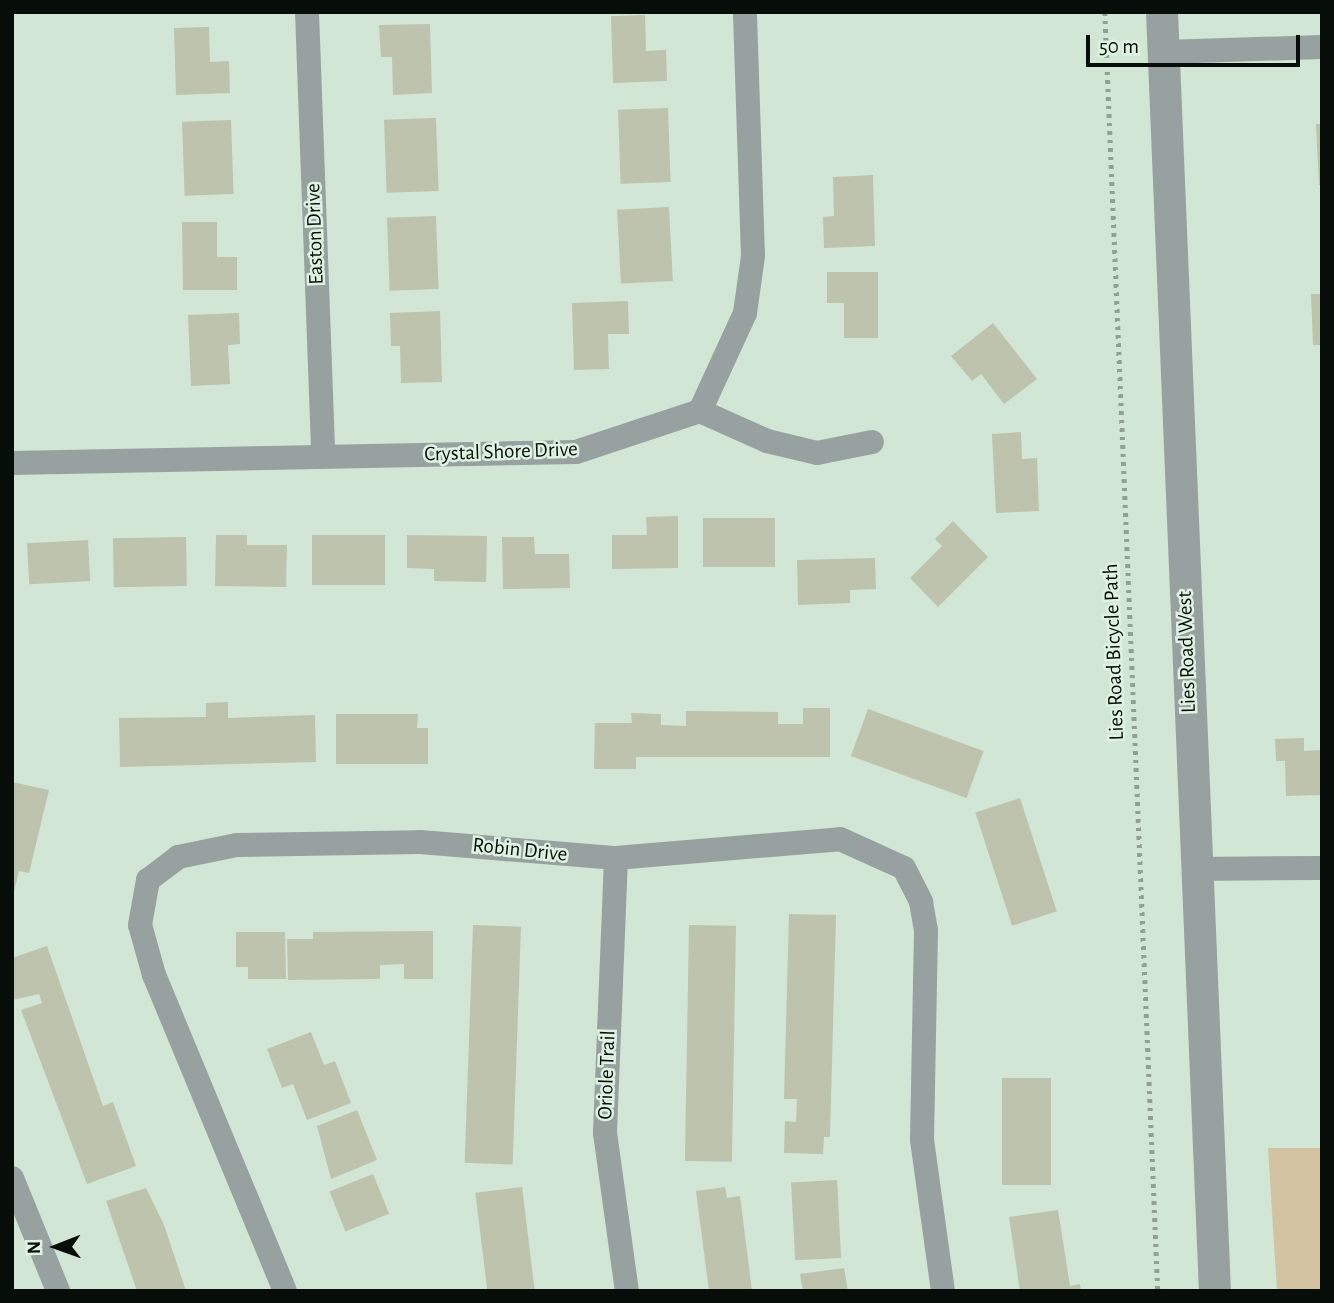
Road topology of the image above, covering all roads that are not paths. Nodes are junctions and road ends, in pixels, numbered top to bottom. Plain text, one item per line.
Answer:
1 (307, 12) edge
2 (745, 12) edge
3 (1162, 12) edge
4 (1322, 47) edge
5 (1164, 52) junction
6 (700, 411) junction
7 (872, 442) dead end
8 (323, 456) junction
9 (12, 463) edge
10 (616, 859) junction
11 (1322, 868) edge
12 (1195, 869) junction
13 (12, 1178) edge
14 (58, 1291) edge
15 (285, 1291) edge
16 (627, 1291) edge
17 (943, 1291) edge
18 (1215, 1291) edge

1 - 8 street, Easton Drive
2 - 6 street
3 - 5 street, Lies Road West
4 - 5 street
5 - 12 street, Lies Road West
6 - 7 street
6 - 8 street, Crystal Shore Drive
8 - 9 street, Crystal Shore Drive
10 - 15 street, Robin Drive
10 - 16 street, Oriole Trail
10 - 17 street, Robin Drive
11 - 12 street
12 - 18 street, Lies Road West
13 - 14 street

